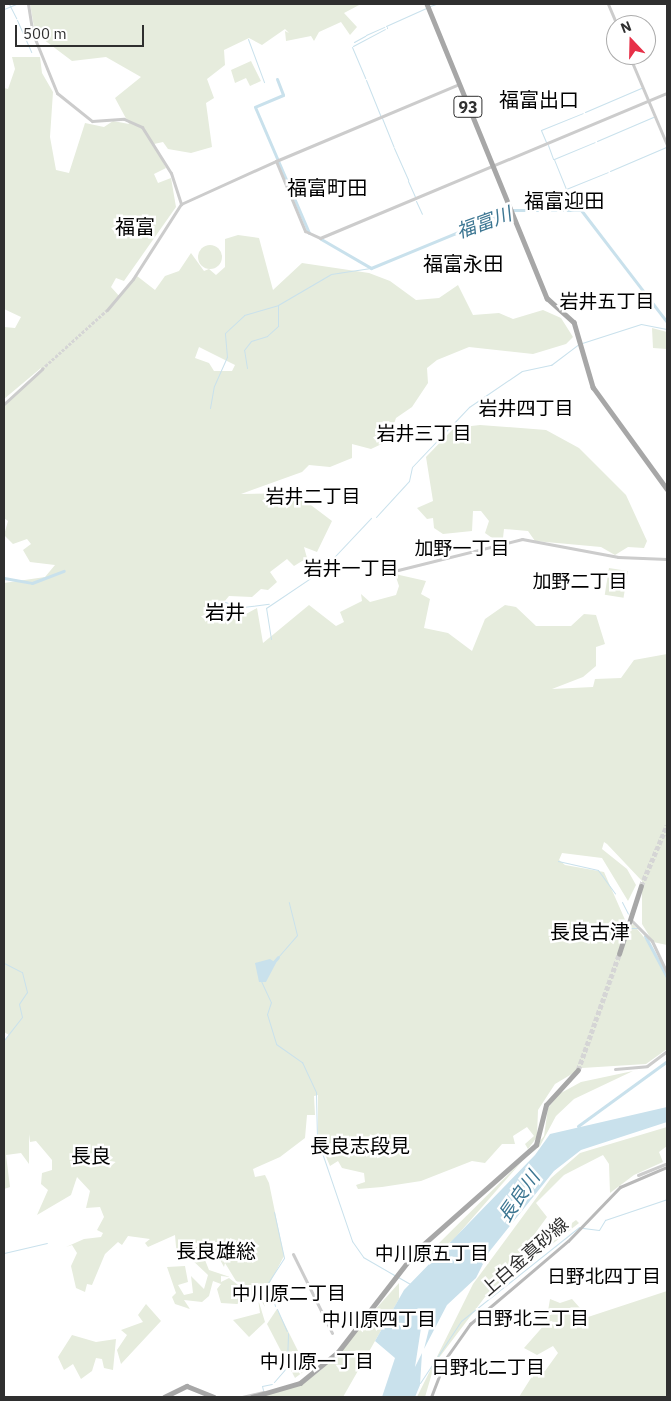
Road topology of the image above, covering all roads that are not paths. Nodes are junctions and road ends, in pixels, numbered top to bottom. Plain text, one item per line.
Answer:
1 (28, 4) edge
2 (427, 4) edge
3 (633, 65) edge
4 (459, 84) junction
5 (667, 93) edge
6 (648, 100) junction
7 (667, 145) edge
8 (277, 161) junction
9 (492, 166) junction
10 (181, 204) junction
11 (107, 310) tunnel mouth
12 (42, 369) tunnel mouth
13 (4, 404) edge
14 (667, 490) edge
15 (667, 559) edge
16 (398, 570) dead end
17 (641, 886) tunnel mouth
18 (629, 918) junction
19 (619, 954) tunnel mouth
20 (667, 973) edge
21 (667, 1051) edge
22 (615, 1069) dead end
23 (578, 1070) tunnel mouth
24 (667, 1165) edge
25 (638, 1175) dead end
26 (292, 1254) dead end
27 (332, 1333) dead end
28 (263, 1392) junction
29 (166, 1396) edge
30 (212, 1397) edge
31 (242, 1397) edge
32 (252, 1397) edge
33 (431, 1397) edge

1 - 10 street
2 - 4 main road, 93
3 - 6 street
4 - 8 street
4 - 9 main road, 93
5 - 6 street
6 - 7 street
6 - 9 street
8 - 9 street
8 - 10 street
9 - 14 main road, 93
10 - 11 street
12 - 13 street
15 - 16 street
17 - 18 main road
18 - 19 main road
18 - 20 street
21 - 22 street
23 - 28 main road
24 - 25 street
24 - 33 main road, 上白金真砂線
26 - 27 street
28 - 31 street
28 - 32 main road
29 - 30 main road

